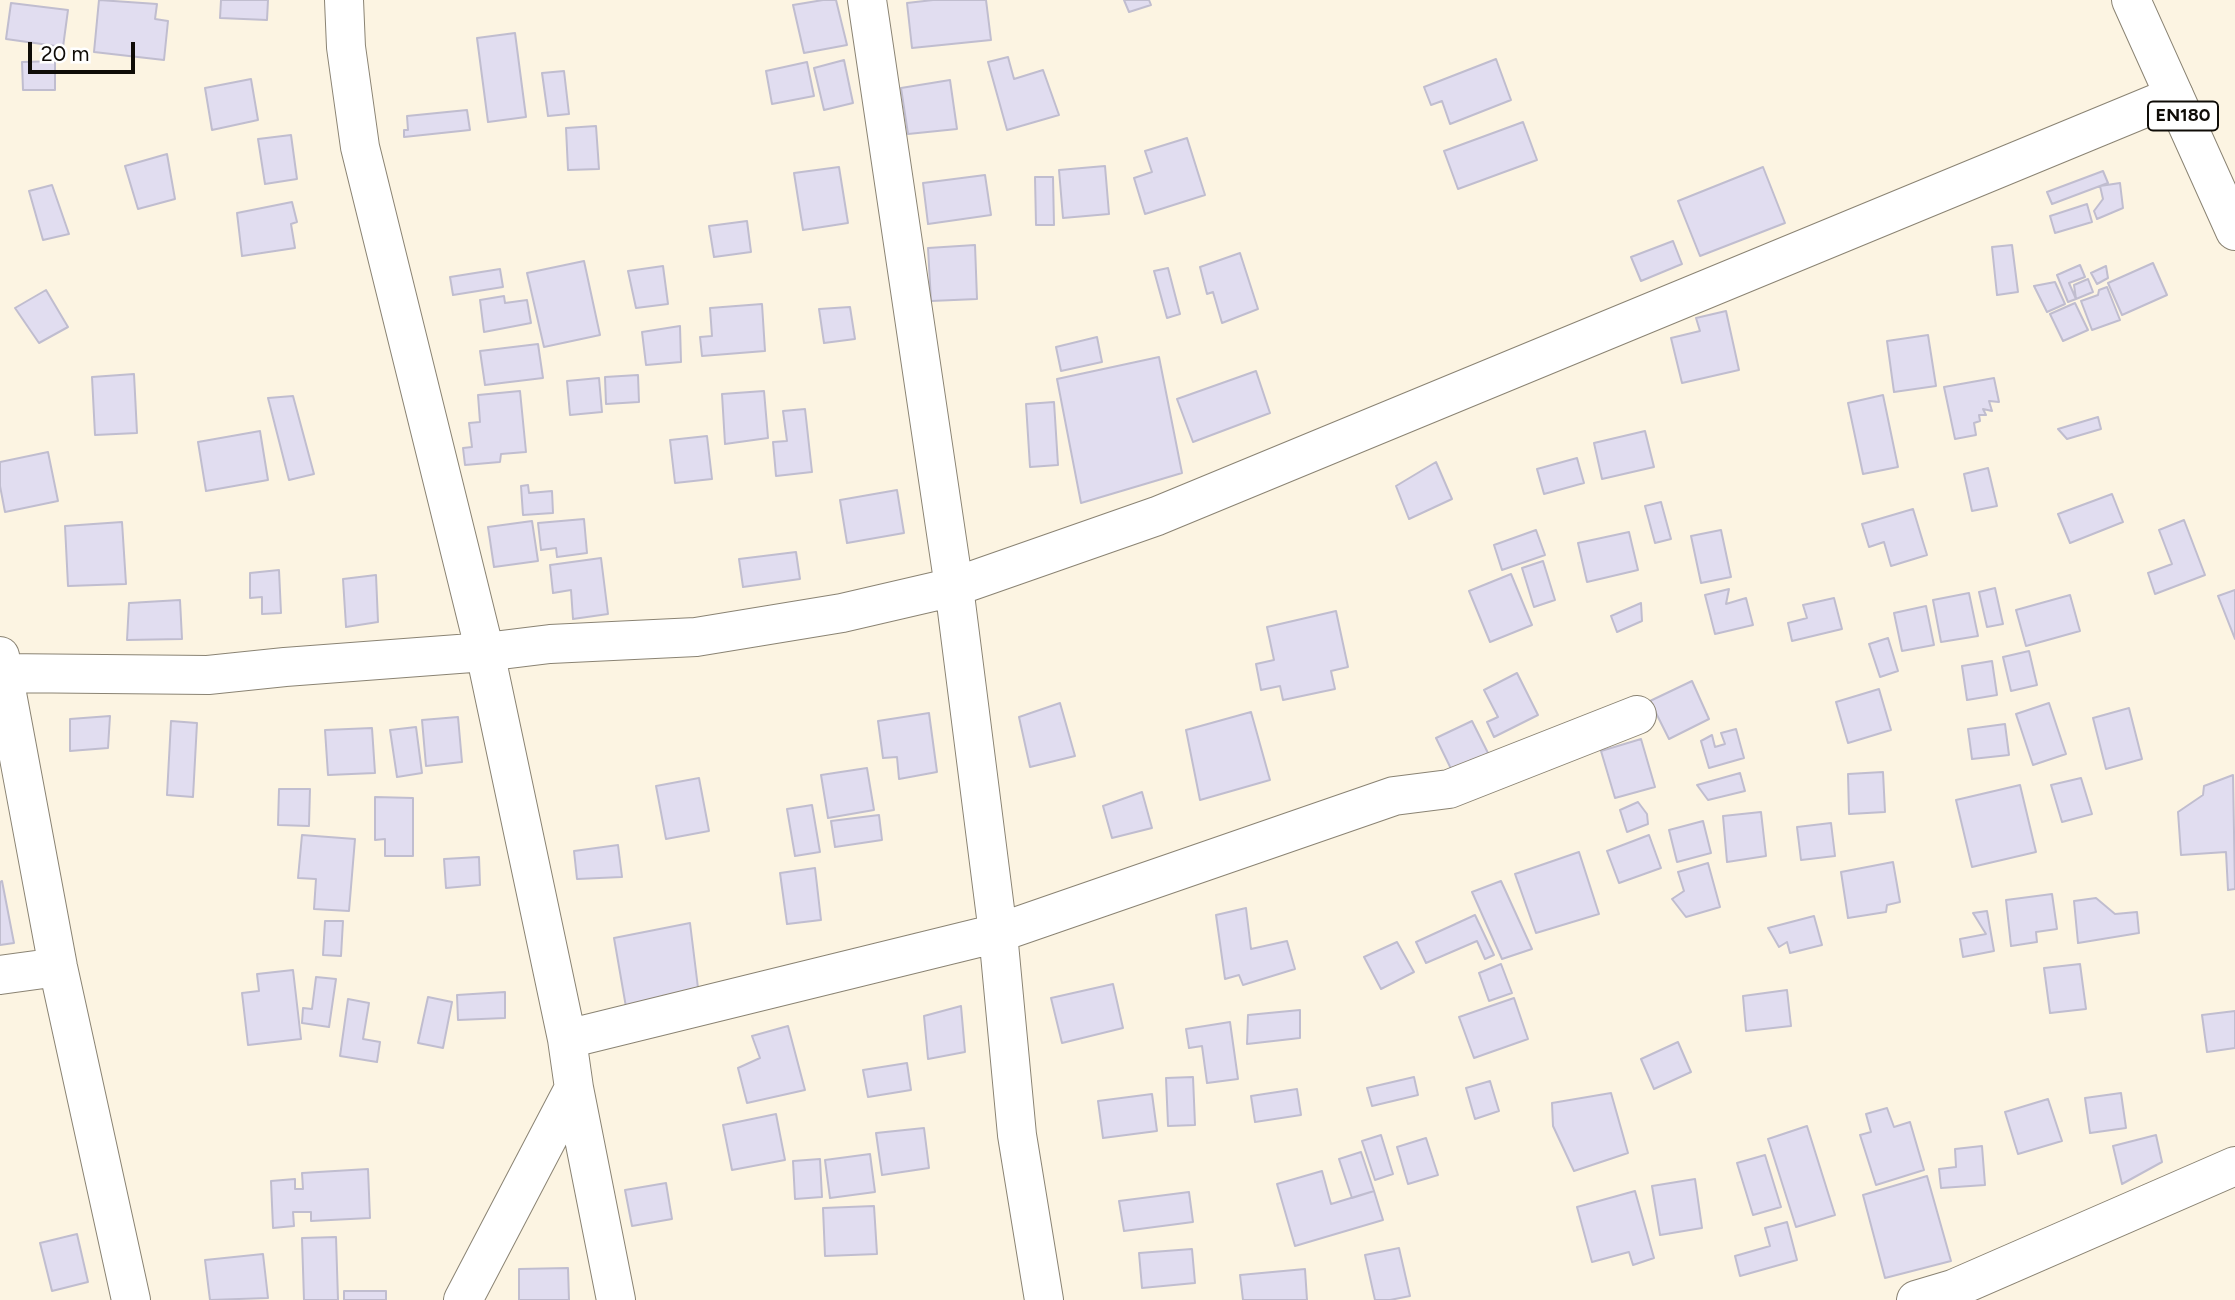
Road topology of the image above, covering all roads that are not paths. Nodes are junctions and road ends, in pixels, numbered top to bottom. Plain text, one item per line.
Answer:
1 (344, 0) edge
2 (867, 0) edge
3 (2131, 0) edge
4 (2174, 96) junction
5 (2235, 231) edge
6 (954, 587) junction
7 (485, 652) junction
8 (1, 667) edge
9 (1637, 715) dead end
10 (998, 933) junction
11 (58, 967) junction
12 (0, 975) edge
13 (567, 1039) junction
14 (574, 1088) junction
15 (2235, 1166) edge
16 (131, 1300) edge
17 (463, 1300) edge
18 (616, 1300) edge
19 (1044, 1300) edge
20 (1916, 1300) edge

1 - 7 street
2 - 6 street
3 - 4 street, EN180
4 - 5 street, EN180
4 - 6 street
6 - 7 street
6 - 10 street
7 - 8 street
7 - 13 street
8 - 11 street
9 - 10 street
10 - 13 street
10 - 19 street
11 - 12 street
11 - 16 street
13 - 14 street
14 - 17 street
14 - 18 street
15 - 20 street

